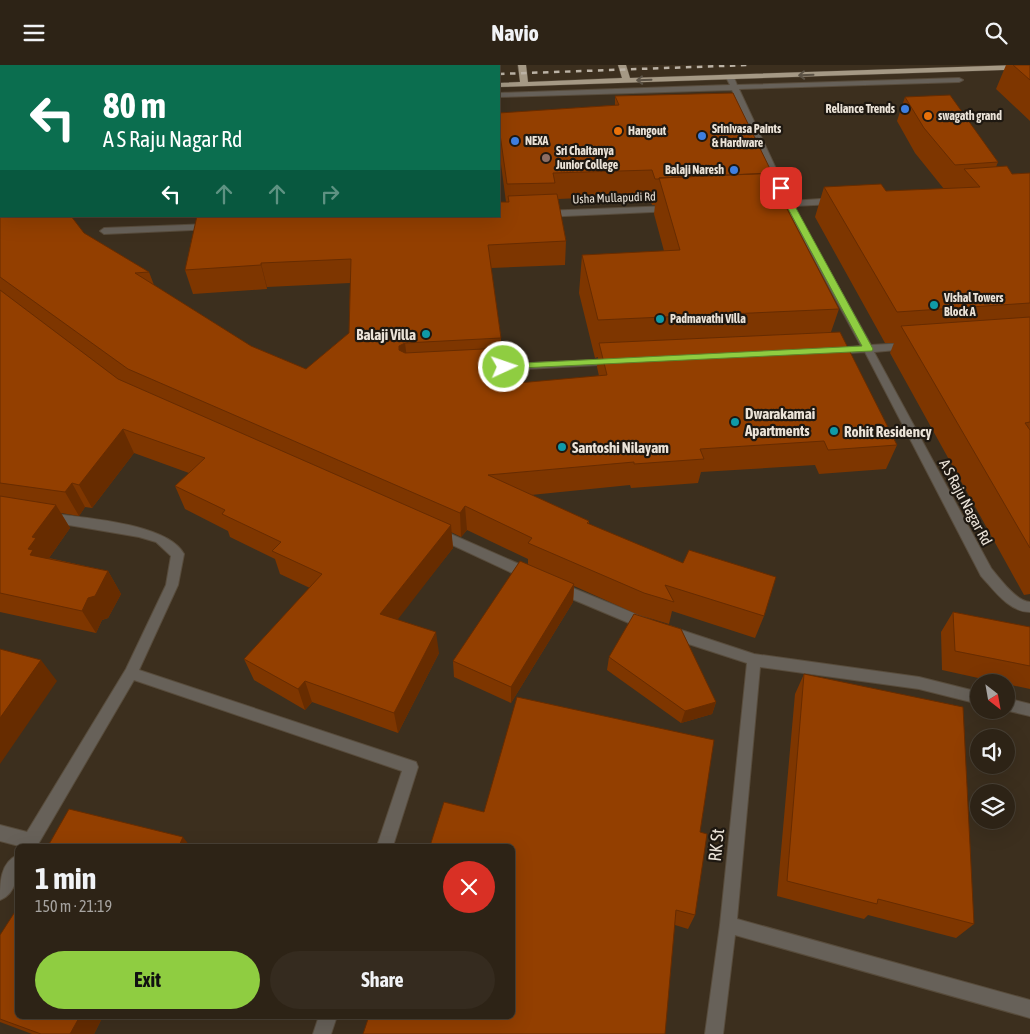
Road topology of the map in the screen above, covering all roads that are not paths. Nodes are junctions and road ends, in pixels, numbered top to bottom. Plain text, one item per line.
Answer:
1 (522, 65) edge
2 (622, 65) edge
3 (1030, 67) edge
4 (959, 80) dead end
5 (627, 81) junction
6 (732, 82) junction
7 (524, 84) junction
8 (500, 85) edge
9 (500, 95) edge
10 (846, 201) edge
11 (788, 204) junction
12 (768, 205) edge
13 (678, 208) edge
14 (529, 214) edge
15 (223, 227) edge
16 (104, 231) dead end
17 (916, 346) edge
18 (868, 349) junction
19 (819, 351) edge
20 (623, 361) edge
21 (476, 369) edge
22 (37, 516) edge
23 (425, 528) edge
24 (1030, 607) edge
25 (754, 660) junction
26 (131, 673) junction
27 (970, 695) edge
28 (1015, 706) edge
29 (1030, 710) edge
30 (0, 833) edge
31 (29, 844) edge
32 (386, 844) edge
33 (15, 868) edge
34 (0, 891) edge
35 (728, 925) junction
36 (1030, 1009) edge
37 (327, 1019) edge
38 (322, 1034) edge
39 (714, 1034) edge

1 - 7 highway
2 - 5 highway
3 -> 6 highway
4 - 6 street
6 -> 5 highway
5 - 7 highway
6 - 9 street
6 - 11 street, A S Raju Nagar Rd
7 - 8 highway
10 - 11 street
11 - 12 street
11 - 18 street, A S Raju Nagar Rd
13 - 14 street, Usha Mullapudi Rd
15 - 16 street
17 - 18 street
18 - 19 street
18 - 24 street, A S Raju Nagar Rd
20 - 21 street
22 - 26 street
23 - 25 street
25 - 27 street
25 - 35 street, RK St
26 - 31 street
26 - 32 street
28 - 29 street
30 - 31 street
33 - 34 street
35 - 36 street
35 - 39 street, RK St
37 - 38 street

